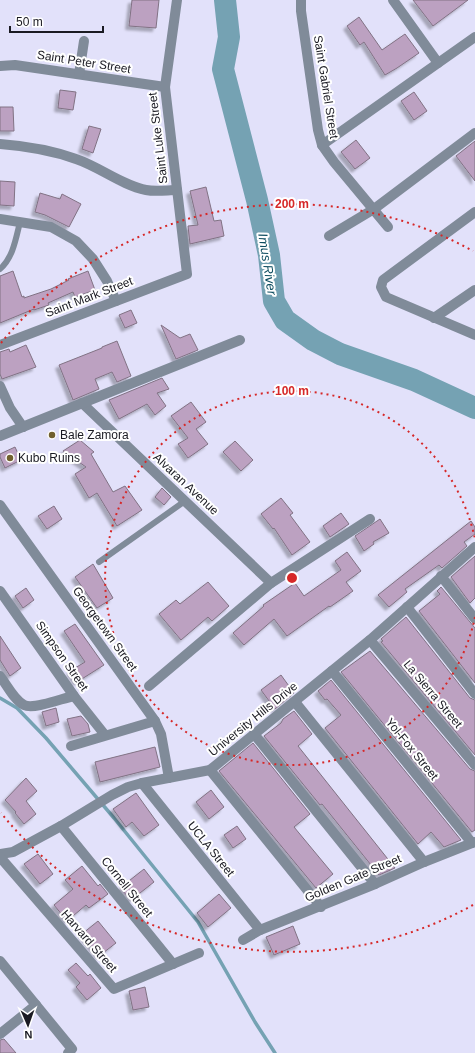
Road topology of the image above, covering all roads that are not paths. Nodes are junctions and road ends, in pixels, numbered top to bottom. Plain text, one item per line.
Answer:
1 (176, 0) edge
2 (301, 0) edge
3 (393, 0) edge
4 (475, 36) edge
5 (84, 41) dead end
6 (438, 63) junction
7 (0, 66) edge
8 (79, 74) junction
9 (165, 87) junction
10 (475, 134) edge
11 (0, 144) edge
12 (322, 145) junction
13 (177, 190) junction
14 (374, 208) junction
15 (473, 217) edge
16 (0, 219) edge
17 (20, 222) junction
18 (388, 228) dead end
19 (329, 236) dead end
20 (0, 269) edge
21 (187, 274) joint
22 (475, 290) edge
23 (116, 301) junction
24 (434, 318) junction
25 (475, 335) edge
26 (240, 340) dead end
27 (0, 346) edge
28 (0, 386) edge
29 (82, 403) junction
30 (23, 427) junction
31 (0, 436) edge
32 (185, 501) junction
33 (0, 505) edge
34 (370, 519) dead end
35 (475, 547) edge
36 (99, 562) dead end
37 (441, 576) junction
38 (272, 583) junction
39 (0, 591) edge
40 (407, 607) junction
41 (475, 617) edge
42 (370, 640) junction
43 (332, 671) junction
44 (0, 676) edge
45 (149, 686) dead end
46 (475, 694) edge
47 (74, 696) junction
48 (295, 702) junction
49 (155, 721) junction
50 (254, 734) junction
51 (105, 735) junction
52 (71, 746) dead end
53 (475, 765) edge
54 (210, 770) junction
55 (168, 778) junction
56 (142, 783) junction
57 (61, 826) junction
58 (474, 843) edge
59 (13, 852) junction
60 (0, 854) edge
61 (424, 862) junction
62 (2, 863) edge
63 (375, 884) junction
64 (321, 907) junction
65 (260, 930) junction
66 (243, 940) dead end
67 (199, 953) dead end
68 (0, 961) edge
69 (173, 964) junction
70 (36, 1004) junction
71 (0, 1034) edge
72 (68, 1053) edge

1 - 9 street, Saint Luke Street
2 - 12 street, Saint Gabriel Street
3 - 6 street
4 - 6 street
5 - 8 street
6 - 12 street
7 - 8 street, Saint Peter Street
8 - 9 street, Saint Peter Street
9 - 13 street, Saint Luke Street
10 - 14 street
11 - 13 street
12 - 14 street, Saint Gabriel Street
13 - 21 street, Saint Luke Street
14 - 18 street, Saint Gabriel Street
14 - 19 street
15 - 24 street
16 - 17 street
17 - 20 lane
17 - 23 street
21 - 23 street, Saint Mark Street
22 - 24 street
23 - 27 street, Saint Mark Street
24 - 25 street
26 - 29 street
28 - 30 street
29 - 30 street
29 - 32 street, Alvaran Avenue
30 - 31 street
32 - 36 lane
32 - 38 street, Alvaran Avenue
33 - 49 street, Georgetown Street
34 - 38 street
35 - 37 street, University Hills Drive
37 - 40 street, University Hills Drive
37 - 41 street
38 - 45 street
39 - 47 street, Simpson Street
40 - 42 street, University Hills Drive
40 - 46 street
42 - 43 street, University Hills Drive
42 - 53 street, La Sierra Street
43 - 48 street, University Hills Drive
43 - 58 street, Yol-Fox Street
44 - 47 street
47 - 51 street, Simpson Street
48 - 50 street, University Hills Drive
48 - 61 street
49 - 51 street
49 - 55 street, Georgetown Street
50 - 54 street, University Hills Drive
50 - 63 street
51 - 52 street
54 - 55 street, University Hills Drive
54 - 64 street
55 - 56 street, University Hills Drive
56 - 57 street, University Hills Drive
56 - 65 street, UCLA Street
57 - 59 street, University Hills Drive
57 - 69 street, Cornell Street
58 - 61 street, Golden Gate Street
59 - 60 street, University Hills Drive
59 - 62 street, University Hills Drive
61 - 63 street, Golden Gate Street
62 - 69 street, Harvard Street
63 - 64 street, Golden Gate Street
64 - 65 street, Golden Gate Street
65 - 66 street, Golden Gate Street
67 - 69 street, Harvard Street
68 - 70 street
70 - 71 street
70 - 72 street

